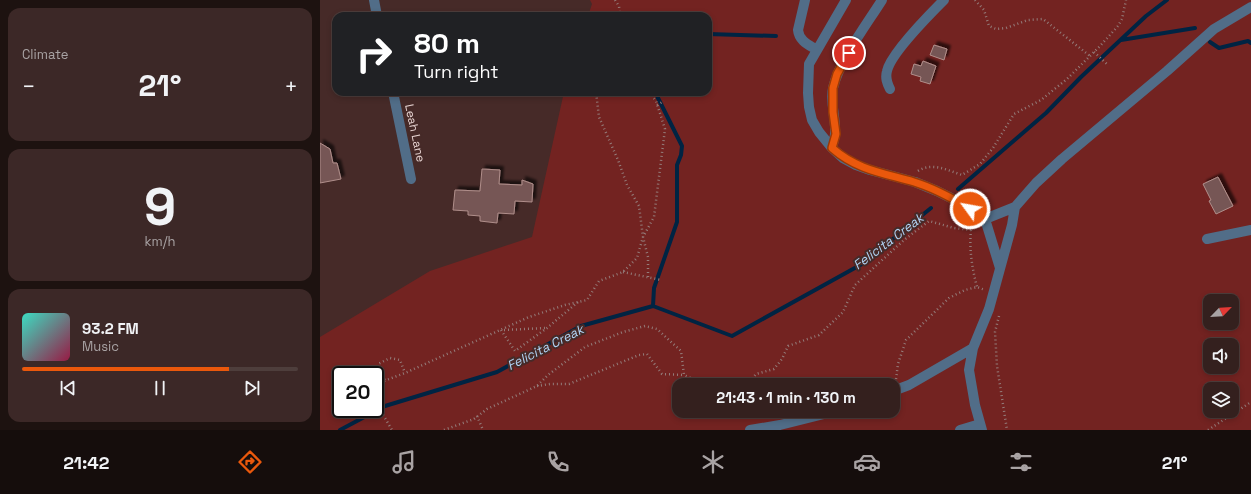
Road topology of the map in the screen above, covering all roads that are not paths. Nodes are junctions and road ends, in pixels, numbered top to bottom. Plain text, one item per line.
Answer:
1 (374, 0) edge
2 (805, 0) edge
3 (846, 0) edge
4 (882, 0) edge
5 (944, 0) edge
6 (1251, 7) edge
7 (376, 12) edge
8 (817, 50) junction
9 (890, 89) dead end
10 (394, 96) edge
11 (832, 148) junction
12 (411, 179) dead end
13 (1015, 207) junction
14 (984, 218) junction
15 (1251, 230) edge
16 (1207, 239) dead end
17 (1000, 268) junction
18 (973, 348) junction
19 (900, 388) edge
20 (808, 418) edge
21 (981, 427) edge
22 (750, 430) edge
23 (960, 430) edge

1 - 7 street
2 - 8 street
3 - 8 street
4 - 11 street
5 - 9 street
6 - 13 street
8 - 11 street
10 - 12 street, Leah Lane
11 - 14 street
13 - 14 street
13 - 17 street
14 - 17 street
15 - 16 street
17 - 18 street
18 - 19 street
18 - 21 street
20 - 22 street
21 - 23 street

